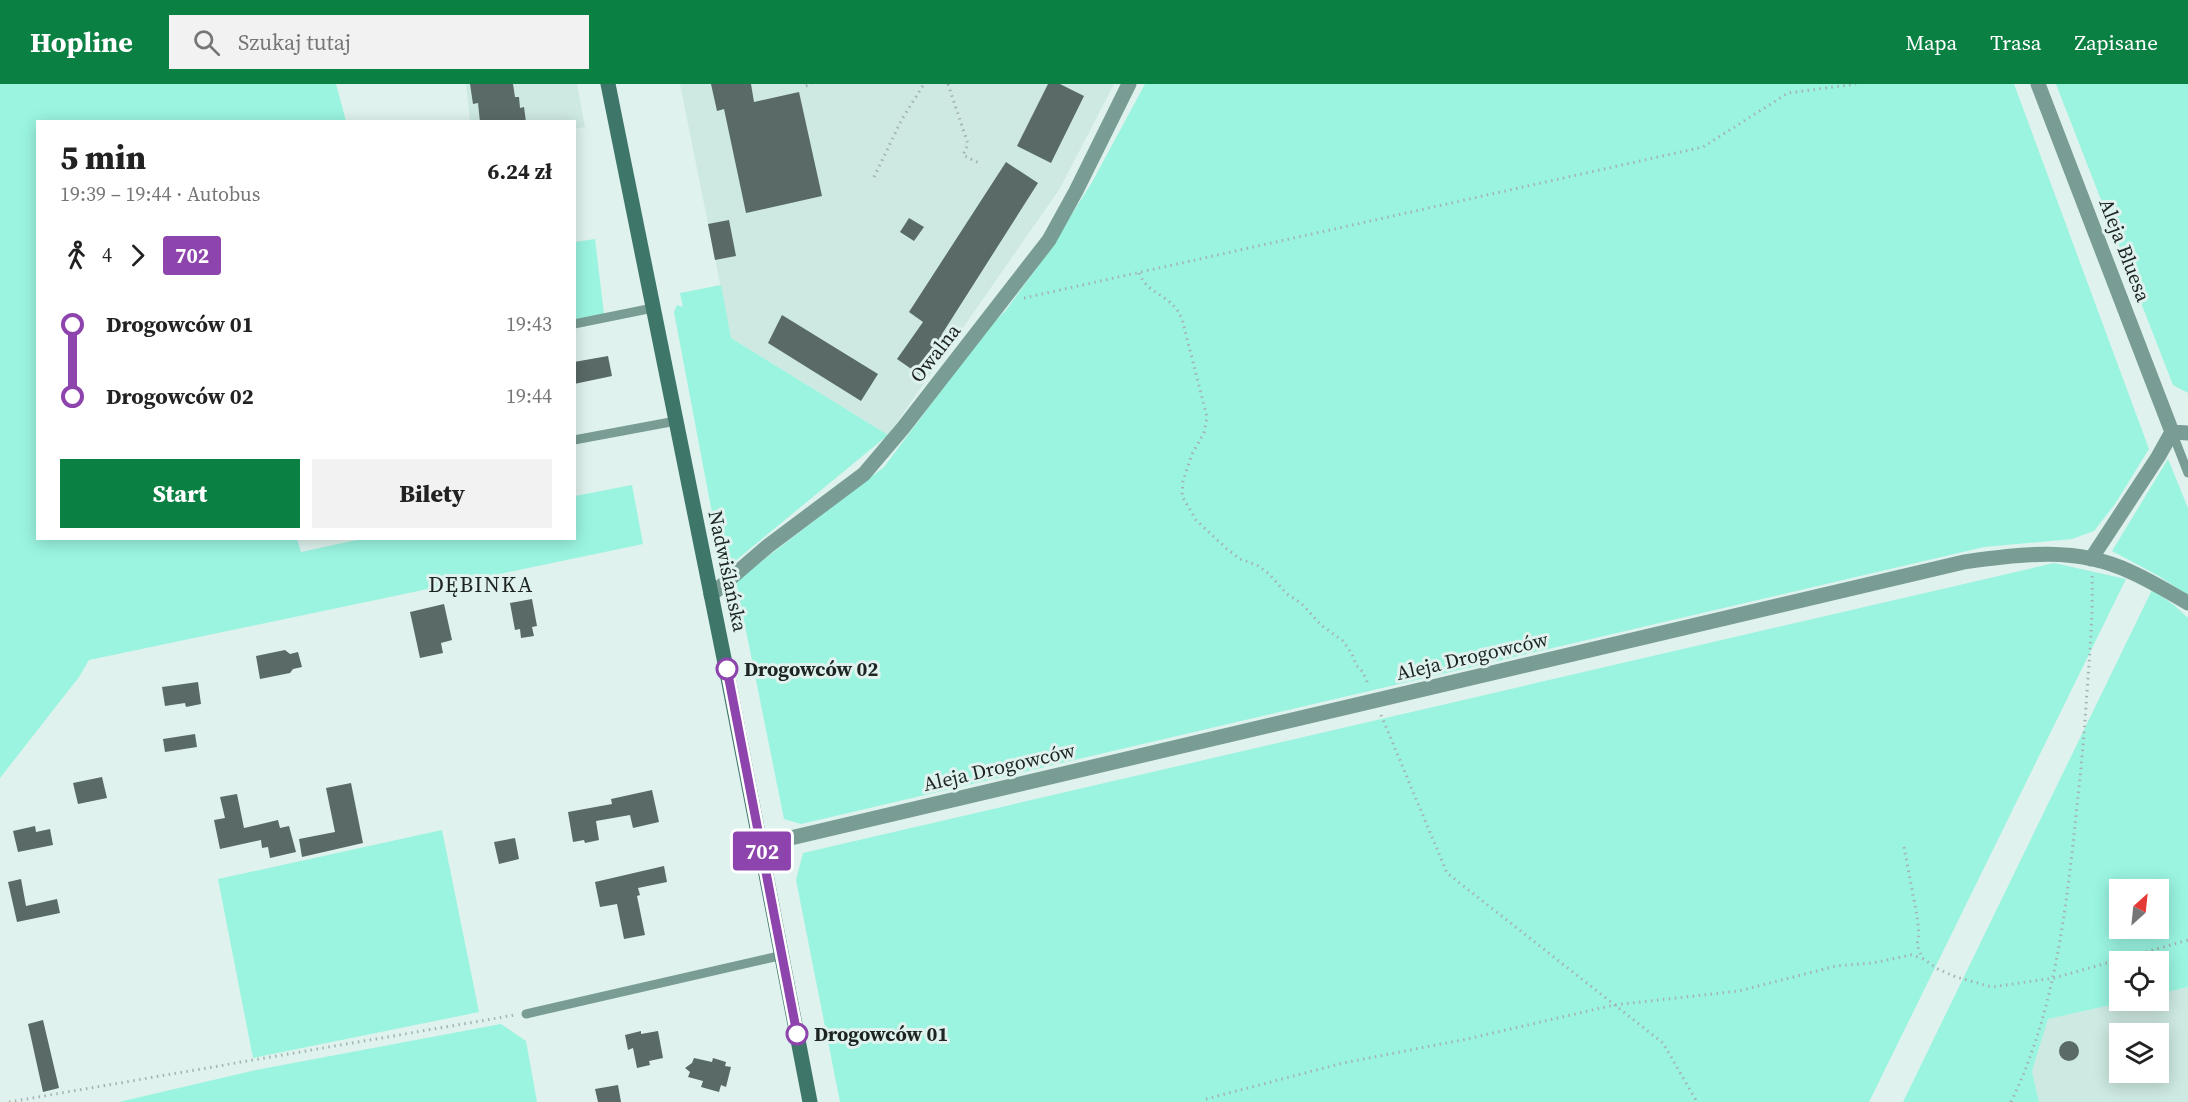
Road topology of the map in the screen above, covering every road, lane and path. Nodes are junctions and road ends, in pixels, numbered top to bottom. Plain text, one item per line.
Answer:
1 (608, 84) edge
2 (812, 84) edge
3 (924, 84) edge
4 (948, 84) edge
5 (1129, 84) edge
6 (1856, 84) edge
7 (2038, 84) edge
8 (806, 86) dead end
9 (981, 164) dead end
10 (874, 177) dead end
11 (1139, 273) junction
12 (999, 304) junction
13 (653, 308) junction
14 (576, 324) edge
15 (676, 421) junction
16 (2172, 432) junction
17 (2188, 434) edge
18 (576, 440) edge
19 (2188, 473) edge
20 (2091, 559) junction
21 (711, 595) junction
22 (2188, 603) edge
23 (1375, 700) junction
24 (761, 845) junction
25 (1904, 847) dead end
26 (2188, 940) edge
27 (783, 955) junction
28 (1922, 958) junction
29 (2054, 978) junction
30 (1614, 1005) junction
31 (526, 1014) joint
32 (1206, 1099) dead end
33 (9, 1102) edge
34 (810, 1102) edge
35 (1697, 1102) edge
36 (2011, 1102) edge

1 - 13 main road, Nadwiślańska
2 - 8 path
3 - 10 path
4 - 9 path
5 - 12 street, Owalna
6 - 11 path
7 - 16 street, Aleja Bluesa
11 - 12 path
11 - 23 path
12 - 21 street, Owalna
13 - 14 lane
13 - 15 main road, Nadwiślańska
15 - 18 lane
15 - 21 main road, Nadwiślańska
16 - 17 street
16 - 19 lane
16 - 20 street
20 - 22 street, Aleja Drogowców
20 - 23 street, Aleja Drogowców
20 - 29 path
21 - 24 main road, Nadwiślańska
23 - 24 street, Aleja Drogowców
23 - 30 path
24 - 27 main road, Nadwiślańska
25 - 28 path
26 - 29 path
27 - 31 lane
27 - 34 main road, Nadwiślańska
28 - 29 path
28 - 30 path
29 - 36 path
30 - 32 path
30 - 35 path
31 - 33 path

